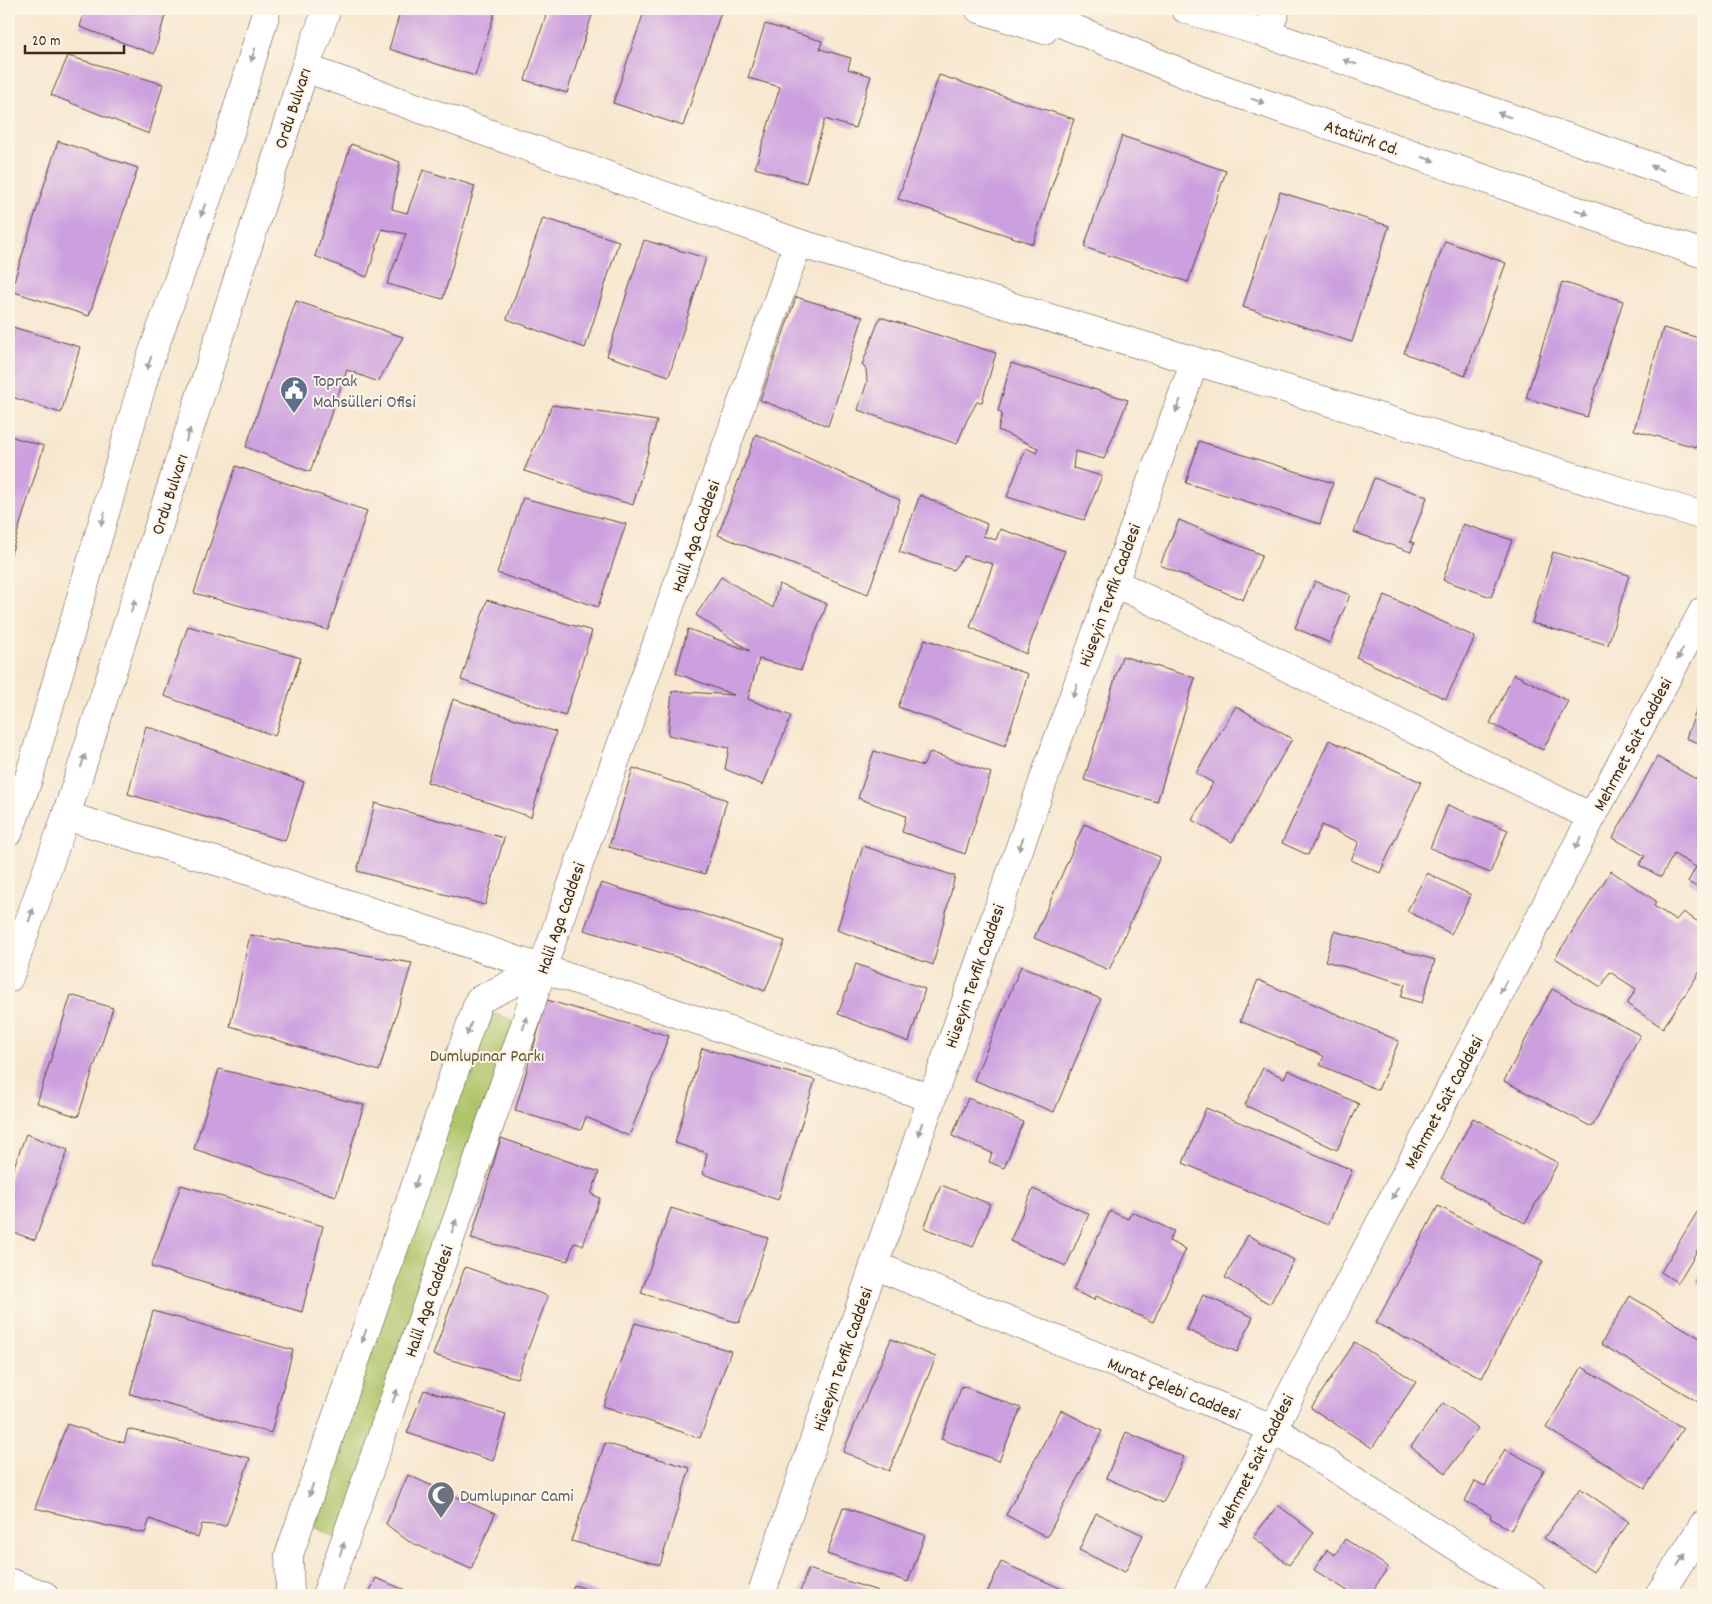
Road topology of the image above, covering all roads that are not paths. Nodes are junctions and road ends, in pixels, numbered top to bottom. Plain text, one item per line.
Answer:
1 (267, 9) edge
2 (327, 9) edge
3 (979, 9) edge
4 (1026, 9) edge
5 (1185, 9) edge
6 (1205, 9) edge
7 (1263, 23) edge
8 (305, 68) junction
9 (1212, 85) junction
10 (1703, 184) edge
11 (798, 243) junction
12 (1703, 254) edge
13 (1195, 360) junction
14 (1703, 516) edge
15 (1113, 582) junction
16 (1703, 611) edge
17 (66, 816) junction
18 (1592, 817) junction
19 (9, 832) edge
20 (542, 969) junction
21 (9, 978) edge
22 (931, 1098) junction
23 (874, 1265) junction
24 (1272, 1428) junction
25 (1703, 1525) edge
26 (9, 1582) edge
27 (44, 1595) edge
28 (290, 1595) edge
29 (326, 1595) edge
30 (761, 1595) edge
31 (1186, 1595) edge
32 (1532, 1595) edge
33 (1659, 1595) edge

1 -> 19 street
2 - 8 street, Ordu Bulvarı
3 - 9 street
4 - 9 street, Atatürk Cd.
5 - 7 street
6 - 7 street
10 -> 7 street
8 - 11 street
17 -> 8 street, Ordu Bulvarı
9 -> 12 street, Atatürk Cd.
11 - 13 street
11 - 20 street, Halil Aga Caddesi
13 - 14 street
13 -> 15 street, Hüseyin Tevfik Caddesi
15 - 18 street
15 -> 22 street, Hüseyin Tevfik Caddesi
16 -> 18 street, Mehrmet Sait Caddesi
17 - 20 street
21 -> 17 street, Ordu Bulvarı
18 -> 24 street, Mehrmet Sait Caddesi
20 - 22 street
20 -> 28 street
29 -> 20 street, Halil Aga Caddesi
22 -> 23 street, Hüseyin Tevfik Caddesi
23 - 24 street, Murat Çelebi Caddesi
23 - 30 street, Hüseyin Tevfik Caddesi
24 - 31 street, Mehrmet Sait Caddesi
24 - 32 street, Murat Çelebi Caddesi
33 -> 25 street
26 - 27 street

